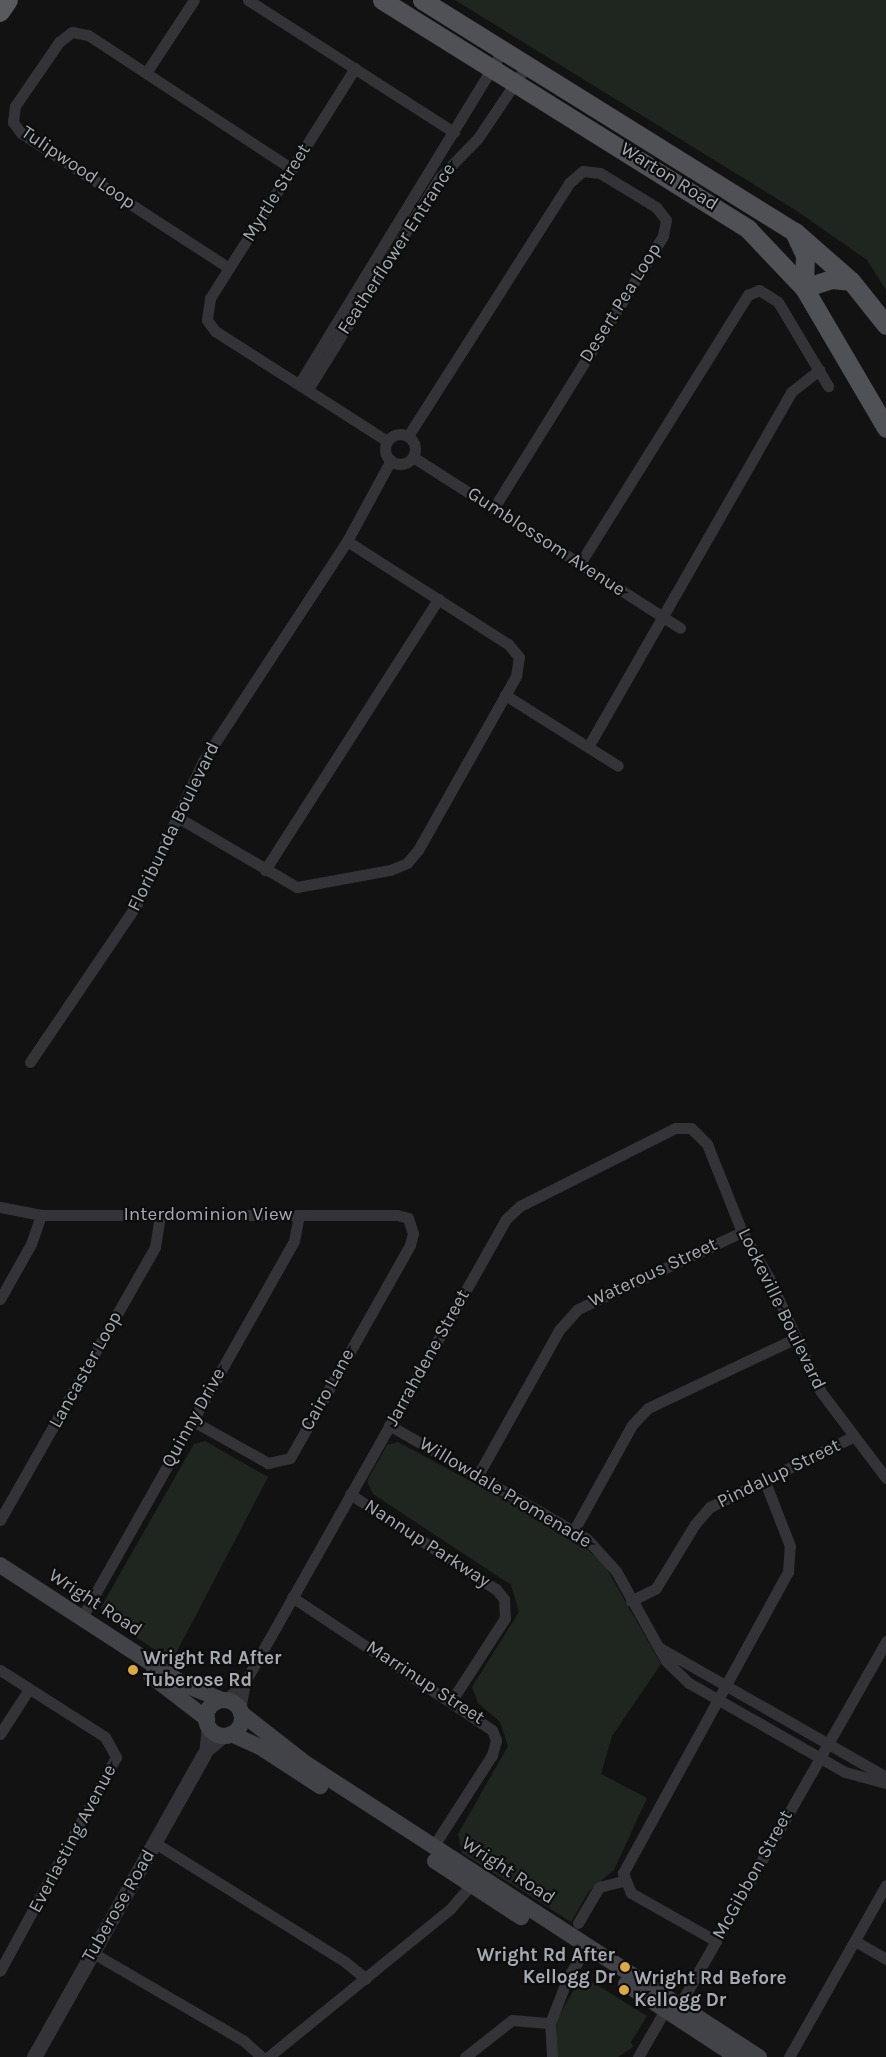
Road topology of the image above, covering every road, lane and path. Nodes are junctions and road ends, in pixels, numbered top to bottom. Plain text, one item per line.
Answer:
1 (8, 0) edge
2 (194, 0) edge
3 (248, 0) edge
4 (382, 0) edge
5 (422, 0) edge
6 (0, 12) edge
7 (515, 57) junction
8 (355, 68) junction
9 (146, 73) junction
10 (504, 74) junction
11 (454, 132) junction
12 (292, 169) junction
13 (795, 232) junction
14 (229, 268) junction
15 (851, 281) junction
16 (804, 288) junction
17 (886, 325) edge
18 (819, 370) junction
19 (828, 386) dead end
20 (303, 387) junction
21 (886, 428) edge
22 (408, 436) junction
23 (387, 441) junction
24 (413, 457) junction
25 (391, 460) junction
26 (493, 509) junction
27 (347, 540) junction
28 (579, 565) junction
29 (438, 599) junction
30 (662, 616) junction
31 (680, 628) dead end
32 (505, 695) junction
33 (588, 747) junction
34 (618, 766) dead end
35 (178, 817) junction
36 (266, 870) junction
37 (30, 1062) dead end
38 (695, 1130) joint
39 (0, 1207) edge
40 (299, 1215) junction
41 (41, 1216) junction
42 (160, 1216) junction
43 (412, 1224) joint
44 (742, 1232) junction
45 (0, 1299) edge
46 (796, 1338) junction
47 (193, 1421) junction
48 (389, 1425) junction
49 (852, 1437) junction
50 (478, 1475) junction
51 (886, 1478) edge
52 (764, 1482) junction
53 (350, 1494) junction
54 (0, 1520) edge
55 (574, 1530) junction
56 (0, 1565) edge
57 (0, 1578) edge
58 (292, 1597) junction
59 (631, 1601) junction
60 (81, 1619) junction
61 (886, 1641) edge
62 (658, 1647) junction
63 (0, 1670) edge
64 (245, 1682) junction
65 (725, 1687) junction
66 (29, 1689) junction
67 (717, 1699) junction
68 (223, 1700) junction
69 (452, 1700) junction
70 (241, 1711) junction
71 (207, 1721) junction
72 (0, 1734) edge
73 (229, 1735) junction
74 (827, 1745) junction
75 (204, 1754) junction
76 (820, 1757) junction
77 (886, 1777) edge
78 (886, 1784) edge
79 (155, 1842) junction
80 (434, 1847) junction
81 (475, 1880) junction
82 (623, 1880) junction
83 (886, 1885) edge
84 (578, 1923) dead end
85 (716, 1941) junction
86 (855, 1941) junction
87 (584, 1950) junction
88 (93, 1953) junction
89 (886, 1959) edge
90 (1, 1967) edge
91 (366, 1979) junction
92 (672, 2008) junction
93 (550, 2023) junction
94 (34, 2057) edge
95 (262, 2057) edge
96 (268, 2057) edge
97 (465, 2057) edge
98 (552, 2057) edge
99 (638, 2057) edge
100 (737, 2057) edge
101 (759, 2057) edge
102 (790, 2057) edge

1 - 6 highway
2 - 9 street
3 - 8 street
4 - 10 main road, Warton Road
5 - 7 main road, Warton Road
7 - 10 main road
7 - 13 main road, Warton Road
8 - 11 street
8 - 12 street, Myrtle Street
9 - 12 street, Tulipwood Loop
9 - 14 street, Tulipwood Loop
10 - 11 street, Featherflower Entrance
10 - 16 main road, Warton Road
10 - 20 street, Featherflower Entrance
11 - 20 street, Featherflower Entrance
12 - 14 street, Myrtle Street
13 - 15 main road, Warton Road
13 - 16 main road
14 - 20 street, Myrtle Street
15 - 16 main road
15 - 17 main road, Warton Road
16 - 21 main road, Warton Road
18 - 19 street
18 - 28 street
18 - 30 street
20 - 23 street
22 - 23 street
22 - 24 street
22 - 26 street, Desert Pea Loop
23 - 25 street
24 - 25 street
24 - 26 street, Gumblossom Avenue
25 - 27 street, Floribunda Boulevard
26 - 28 street, Gumblossom Avenue
27 - 29 street
27 - 35 street, Floribunda Boulevard
28 - 30 street, Gumblossom Avenue
29 - 32 street
29 - 36 street
30 - 31 street, Gumblossom Avenue
30 - 33 street
32 - 33 street
32 - 36 street
33 - 34 street
35 - 36 street
35 - 37 street, Floribunda Boulevard
38 - 44 street, Lockeville Boulevard
38 - 48 street, Jarrahdene Street
39 - 41 street, Interdominion View
40 - 42 street, Interdominion View
40 - 43 street, Interdominion View
40 - 47 street, Quinny Drive
41 - 42 street, Interdominion View
41 - 45 street
42 - 54 street, Lancaster Loop
43 - 47 street, Cairo Lane
44 - 46 street, Lockeville Boulevard
44 - 50 street, Waterous Street
46 - 49 street, Lockeville Boulevard
46 - 55 street
47 - 60 street, Quinny Drive
48 - 50 street, Willowdale Promenade
48 - 53 street, Jarrahdene Street
49 - 51 street, Lockeville Boulevard
49 - 52 street, Pindalup Street
50 - 55 street, Willowdale Promenade
52 - 59 street, Pindalup Street
52 - 65 street
53 - 58 street, Jarrahdene Street
53 - 69 street, Nannup Parkway
55 - 59 street, Willowdale Promenade
56 - 60 main road, Wright Road
57 - 71 main road, Wright Road
58 - 64 street, Jarrahdene Street
58 - 69 street, Marrinup Street
59 - 62 street, Willowdale Promenade
60 - 68 main road, Wright Road
61 - 74 street, McGibbon Street
62 - 65 street, Willowdale Promenade
62 - 67 street, Willowdale Promenade
63 - 66 street, Everlasting Avenue
64 - 68 street, Jarrahdene Street
64 - 70 street, Jarrahdene Street
65 - 67 street
65 - 74 street, Willowdale Promenade
66 - 72 street
66 - 90 street, Everlasting Avenue
67 - 76 street, Willowdale Promenade
67 - 82 street
68 - 70 main road
68 - 71 main road
69 - 80 street, Marrinup Street
70 - 73 main road
70 - 80 main road, Wright Road
71 - 73 main road
71 - 75 street, Tuberose Road
73 - 75 street, Tuberose Road
73 - 81 main road, Wright Road
74 - 76 street, McGibbon Street
74 - 77 street, Willowdale Promenade
75 - 79 street, Tuberose Road
76 - 78 street, Willowdale Promenade
76 - 85 street, McGibbon Street
79 - 88 street, Tuberose Road
79 - 91 street
80 - 81 main road, Wright Road
81 - 87 main road, Wright Road
81 - 91 street
82 - 84 street
82 - 85 street
83 - 86 street
85 - 92 street, McGibbon Street
86 - 89 street
86 - 102 street
87 - 92 main road, Wright Road
87 - 93 street
88 - 94 street, Tuberose Road
88 - 95 street
91 - 96 street
92 - 99 street, McGibbon Street
92 - 100 main road, Wright Road
92 - 101 main road, Wright Road
93 - 97 street
93 - 98 street

